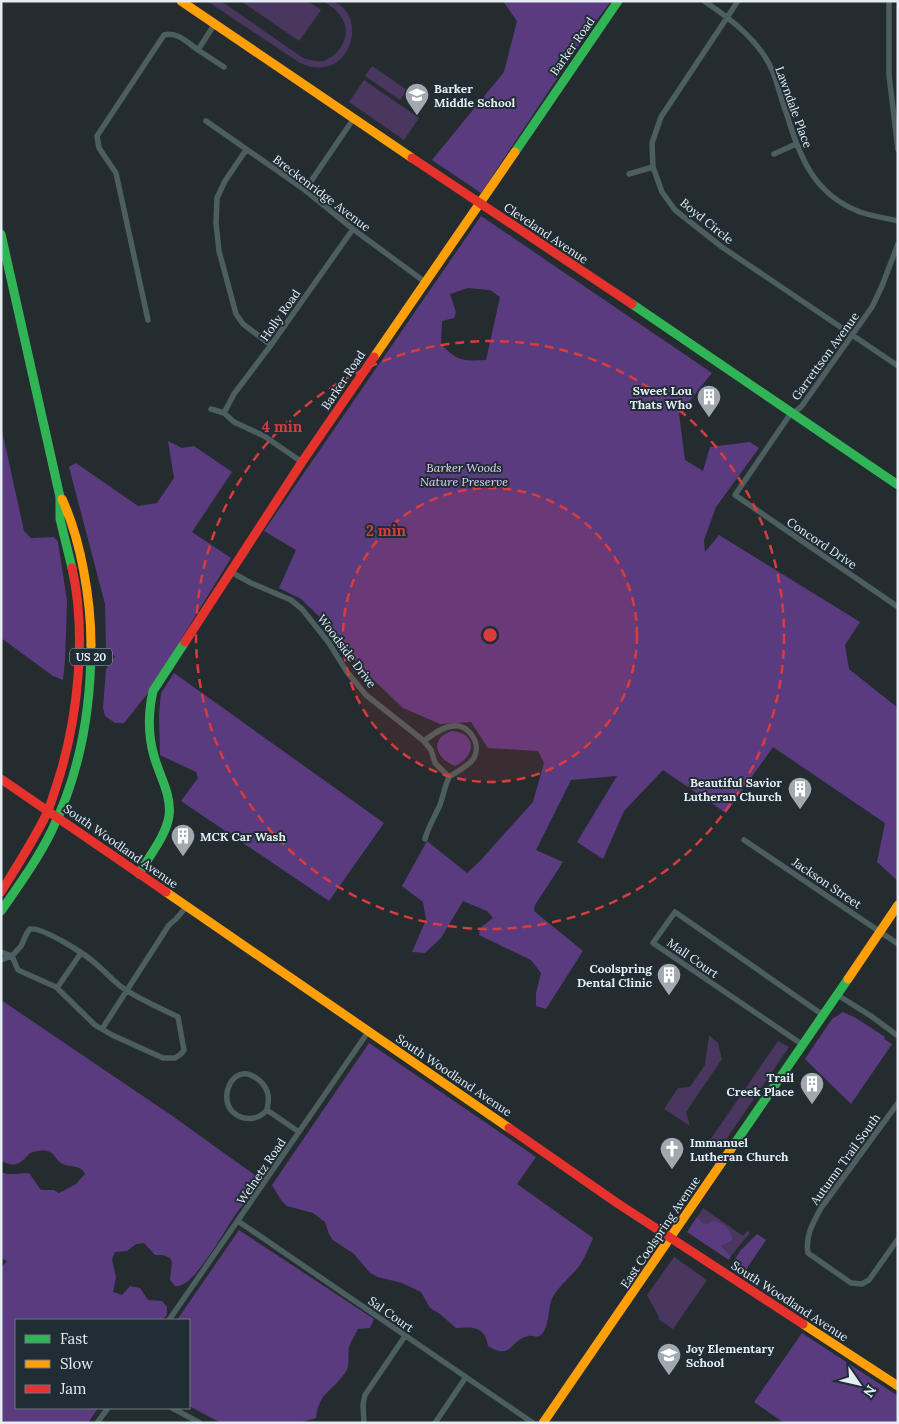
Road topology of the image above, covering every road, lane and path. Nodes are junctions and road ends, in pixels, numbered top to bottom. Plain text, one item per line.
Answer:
1 (180, 1) edge
2 (618, 1) edge
3 (704, 1) edge
4 (738, 1) edge
5 (889, 1) edge
6 (727, 17) junction
7 (214, 25) junction
8 (198, 50) junction
9 (224, 67) dead end
10 (354, 118) junction
11 (206, 121) dead end
12 (796, 144) junction
13 (246, 150) junction
14 (898, 150) edge
15 (774, 154) dead end
16 (653, 168) junction
17 (629, 174) dead end
18 (305, 190) junction
19 (479, 203) junction
20 (898, 221) edge
21 (353, 229) junction
22 (1, 234) edge
23 (898, 244) edge
24 (425, 282) junction
25 (148, 320) dead end
26 (853, 335) junction
27 (271, 345) junction
28 (898, 366) edge
29 (211, 409) dead end
30 (794, 412) junction
31 (224, 414) junction
32 (302, 462) junction
33 (898, 485) edge
34 (735, 495) joint
35 (60, 497) junction
36 (231, 572) junction
37 (898, 607) edge
38 (424, 741) junction
39 (449, 777) junction
40 (1, 778) edge
41 (48, 811) junction
42 (58, 818) junction
43 (425, 839) dead end
44 (744, 840) dead end
45 (139, 874) junction
46 (1, 892) edge
47 (898, 905) edge
48 (187, 906) junction
49 (1, 911) edge
50 (880, 932) junction
51 (898, 944) edge
52 (1, 952) edge
53 (81, 953) junction
54 (12, 956) junction
55 (1, 960) edge
56 (57, 988) junction
57 (128, 991) junction
58 (836, 994) junction
59 (823, 1016) junction
60 (102, 1029) junction
61 (368, 1032) junction
62 (898, 1036) edge
63 (803, 1045) junction
64 (898, 1103) edge
65 (267, 1110) junction
66 (299, 1132) junction
67 (238, 1222) junction
68 (671, 1238) junction
69 (898, 1239) edge
70 (170, 1319) edge
71 (405, 1336) junction
72 (466, 1377) junction
73 (898, 1386) edge
74 (107, 1409) edge
75 (174, 1409) edge
76 (97, 1423) edge
77 (200, 1423) edge
78 (364, 1423) edge
79 (434, 1423) edge
80 (533, 1423) edge
81 (543, 1423) edge

1 - 7 street, Cleveland Avenue
2 - 19 street, Barker Road
3 - 6 street, Lawndale Place
4 - 6 street, Boyd Circle
5 - 14 street
6 - 12 street, Lawndale Place
6 - 16 street, Boyd Circle
7 - 8 street
7 - 10 street, Cleveland Avenue
8 - 9 street
8 - 25 street
10 - 18 street
10 - 19 street, Cleveland Avenue
11 - 13 street, Breckenridge Avenue
12 - 15 street
12 - 20 street, Lawndale Place
13 - 18 street, Breckenridge Avenue
13 - 27 street
16 - 17 street
16 - 26 street, Boyd Circle
18 - 21 street, Breckenridge Avenue
19 - 24 street, Barker Road
19 - 30 street, Cleveland Avenue
21 - 24 street, Breckenridge Avenue
21 - 27 street, Holly Road
22 - 35 street, US 20
23 - 26 street, Garrettson Avenue
24 - 32 street, Barker Road
26 - 28 street, Boyd Circle
26 - 30 street, Garrettson Avenue
27 - 31 street, Holly Road
29 - 31 street
30 - 33 street, Cleveland Avenue
30 - 34 street, Garrettson Avenue
31 - 32 street
32 - 36 street, Barker Road
34 - 37 street, Concord Drive
35 - 41 street, US 20
35 - 42 street, US 20
36 - 38 street, Woodside Drive
36 - 45 street, Barker Road
38 - 39 street, Woodside Drive
38 - 39 street
39 - 43 street
40 - 41 street, South Woodland Avenue
41 - 42 street, South Woodland Avenue
41 - 46 street, US 20
42 - 45 street, South Woodland Avenue
42 - 49 street, US 20
44 - 50 street, Jackson Street
45 - 48 street, South Woodland Avenue
47 - 50 street, East Coolspring Avenue
48 - 57 street
48 - 61 street, South Woodland Avenue
50 - 51 street, Jackson Street
50 - 58 street, East Coolspring Avenue
52 - 54 street
53 - 54 street
53 - 56 street
53 - 57 street
54 - 55 street
54 - 56 street
56 - 60 street
57 - 60 street
57 - 60 street
58 - 59 street, East Coolspring Avenue
58 - 62 street
59 - 63 street, East Coolspring Avenue
59 - 63 street, Mall Court
61 - 66 street, Welnetz Road
61 - 68 street, South Woodland Avenue
63 - 68 street, East Coolspring Avenue
64 - 69 street, Autumn Trail South
65 - 65 street
65 - 66 street
66 - 67 street, Welnetz Road
67 - 70 street, Welnetz Road
67 - 71 street, Sal Court
68 - 73 street, South Woodland Avenue
68 - 81 street, East Coolspring Avenue
71 - 72 street, Sal Court
71 - 78 street
72 - 79 street
72 - 80 street, Sal Court
74 - 76 street
75 - 77 street

